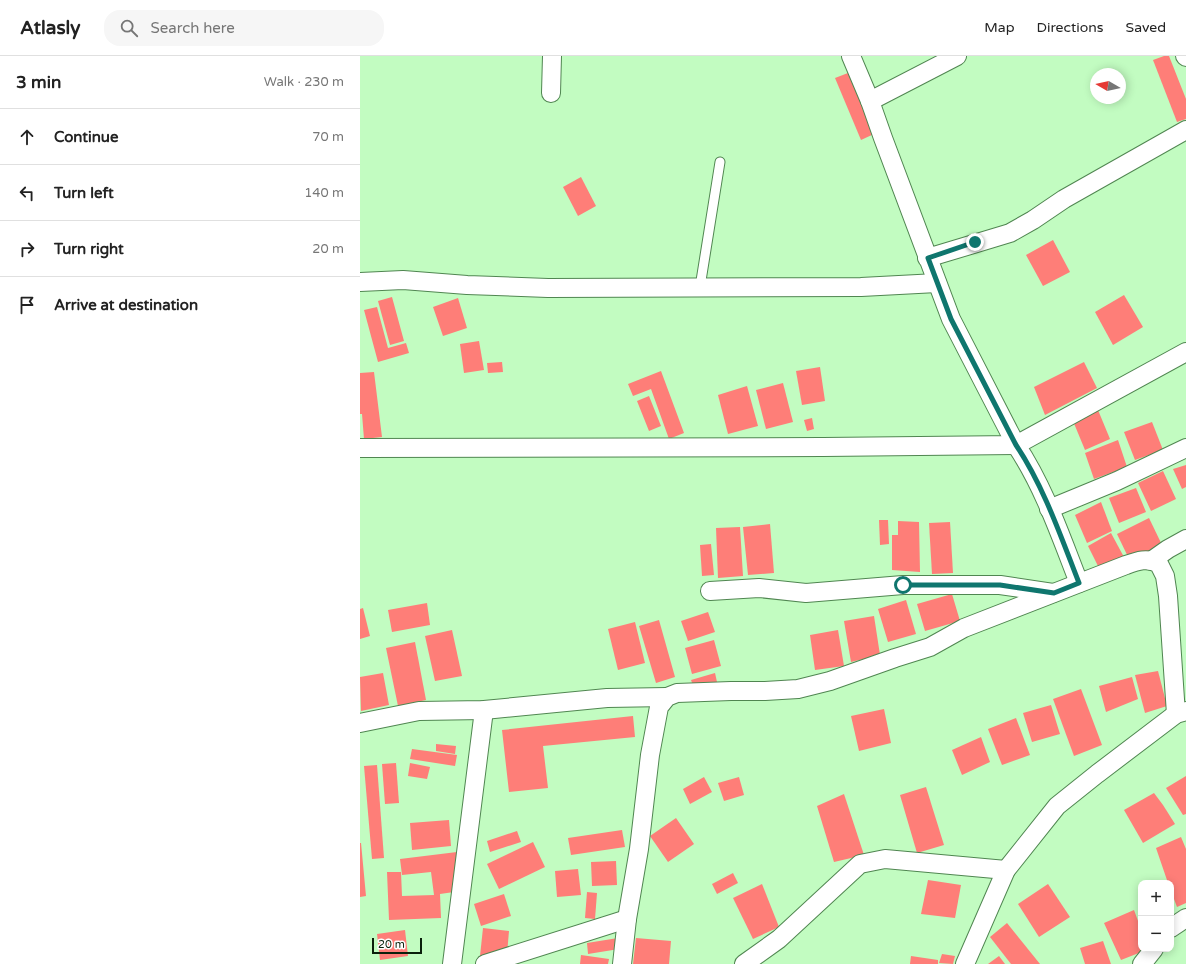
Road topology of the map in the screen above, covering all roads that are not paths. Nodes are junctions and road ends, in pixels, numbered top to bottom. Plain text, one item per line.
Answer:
1 (552, 56) edge
2 (851, 56) edge
3 (956, 56) edge
4 (551, 93) dead end
5 (870, 100) junction
6 (1186, 130) edge
7 (720, 162) dead end
8 (928, 258) junction
9 (360, 282) edge
10 (937, 284) junction
11 (700, 287) junction
12 (1186, 352) edge
13 (1016, 445) junction
14 (360, 448) edge
15 (1186, 448) edge
16 (1049, 509) junction
17 (1186, 539) edge
18 (1151, 561) junction
19 (1079, 583) junction
20 (710, 591) dead end
21 (1054, 593) junction
22 (667, 697) junction
23 (484, 710) junction
24 (1181, 713) edge
25 (360, 723) edge
26 (1006, 870) junction
27 (1186, 918) edge
28 (627, 919) junction
29 (1174, 926) edge
30 (1152, 952) edge
31 (452, 964) edge
32 (484, 964) edge
33 (622, 964) edge
34 (744, 964) edge
35 (965, 964) edge
36 (1142, 964) edge

1 - 4 street
2 - 5 street
3 - 5 street
5 - 8 street
6 - 8 street
7 - 11 lane
8 - 10 street
9 - 11 street
10 - 11 street
10 - 13 street
12 - 13 street
13 - 14 street
13 - 16 street
15 - 16 street
16 - 19 street
17 - 18 street
18 - 19 street
18 - 24 street
19 - 21 street
20 - 21 street
21 - 22 street
22 - 23 street
22 - 28 street
23 - 25 street
23 - 31 street
24 - 26 street
26 - 34 street
26 - 35 street
27 - 29 street
28 - 32 street
28 - 33 street
30 - 36 street

